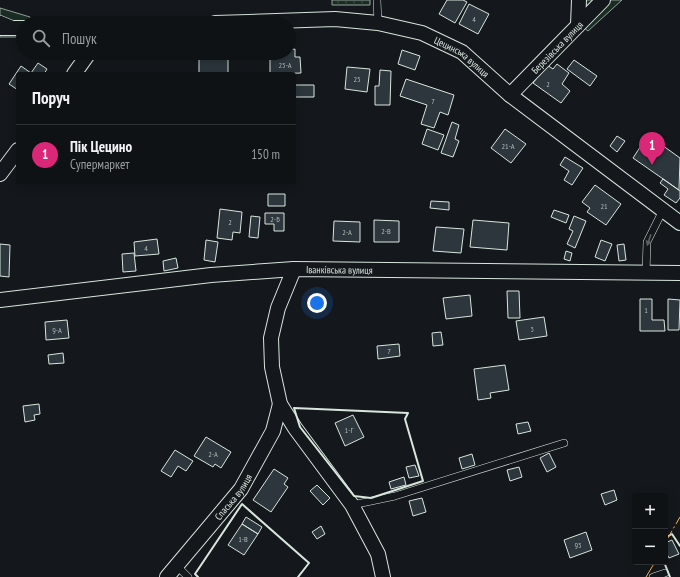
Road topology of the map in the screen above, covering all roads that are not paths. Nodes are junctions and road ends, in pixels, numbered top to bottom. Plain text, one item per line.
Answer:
1 (377, 0) edge
2 (579, 0) edge
3 (604, 0) edge
4 (0, 19) edge
5 (296, 20) edge
6 (378, 24) junction
7 (578, 25) junction
8 (16, 26) edge
9 (0, 28) edge
10 (16, 28) edge
11 (84, 60) edge
12 (75, 72) edge
13 (510, 95) junction
14 (16, 153) edge
15 (0, 174) edge
16 (663, 210) junction
17 (680, 223) edge
18 (294, 269) junction
19 (646, 273) junction
20 (680, 273) edge
21 (0, 300) edge
22 (280, 404) junction
23 (564, 443) dead end
24 (352, 505) junction
25 (177, 566) junction
26 (665, 573) dead end
27 (167, 577) edge
28 (188, 577) edge
29 (383, 577) edge
30 (653, 577) edge

1 - 6 lane
2 - 7 street
3 - 7 street, Березівська вулиця
4 - 8 lane
5 - 6 street, Цецинська вулиця
6 - 13 street, Цецинська вулиця
7 - 13 street, Березівська вулиця
9 - 10 street
11 - 12 street
13 - 16 street, Цецинська вулиця
14 - 15 street
16 - 17 street, Цецинська вулиця
16 -> 19 lane
18 - 19 street, Іванківська вулиця
18 - 21 street, Іванківська вулиця
18 - 22 street
19 - 20 street, Іванківська вулиця
22 - 24 street
22 - 25 street, Спаська вулиця
23 - 24 lane
24 - 29 street
25 - 27 street, Спаська вулиця
25 - 28 lane
26 - 30 lane

